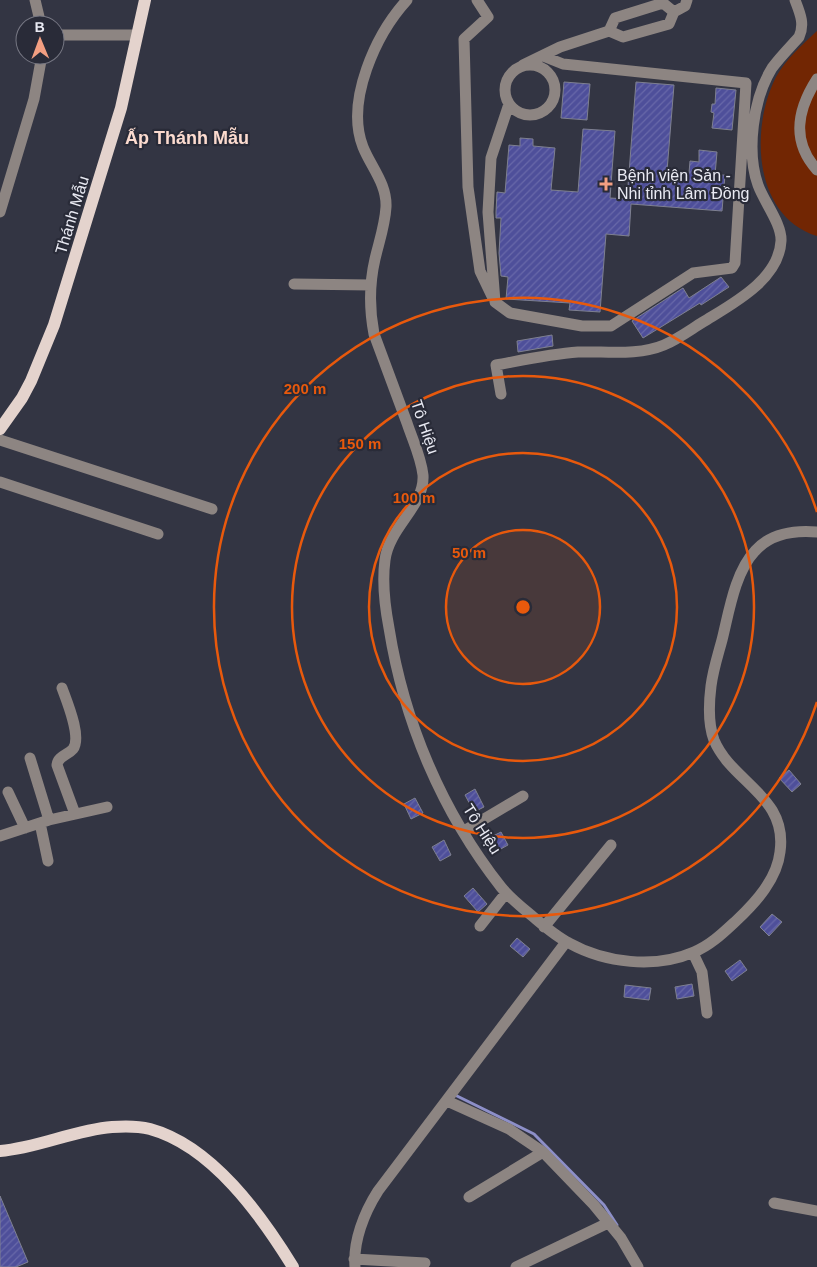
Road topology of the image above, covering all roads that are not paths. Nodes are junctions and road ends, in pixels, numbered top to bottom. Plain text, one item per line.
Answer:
1 (35, 0) edge
2 (145, 0) edge
3 (407, 0) edge
4 (477, 0) edge
5 (687, 0) edge
6 (795, 0) edge
7 (674, 12) junction
8 (38, 15) edge
9 (609, 31) junction
10 (65, 35) edge
11 (137, 35) junction
12 (543, 56) junction
13 (40, 65) edge
14 (523, 65) junction
15 (817, 79) edge
16 (509, 104) junction
17 (817, 170) edge
18 (0, 212) edge
19 (294, 284) dead end
20 (370, 284) junction
21 (495, 302) junction
22 (500, 394) dead end
23 (0, 429) edge
24 (0, 440) edge
25 (0, 482) edge
26 (212, 509) dead end
27 (817, 532) edge
28 (158, 534) dead end
29 (62, 688) dead end
30 (30, 758) dead end
31 (8, 792) dead end
32 (523, 796) dead end
33 (107, 806) dead end
34 (75, 814) junction
35 (45, 822) junction
36 (25, 828) junction
37 (464, 831) junction
38 (0, 836) edge
39 (611, 845) dead end
40 (48, 861) dead end
41 (506, 894) junction
42 (480, 926) dead end
43 (544, 927) junction
44 (566, 942) junction
45 (693, 953) junction
46 (707, 1013) dead end
47 (447, 1101) junction
48 (0, 1151) edge
49 (543, 1152) junction
50 (469, 1197) dead end
51 (774, 1203) dead end
52 (817, 1211) edge
53 (608, 1223) junction
54 (355, 1263) edge
55 (425, 1263) dead end
56 (293, 1267) edge
57 (516, 1267) edge
58 (638, 1267) edge

1 - 8 street
2 - 11 main road, Thánh Mẫu
3 - 20 street, Tô Hiệu
4 - 21 street
5 - 7 street
6 - 22 street
7 - 9 street
7 - 9 street
9 - 12 street
10 - 11 street
11 - 23 main road, Thánh Mẫu
12 - 14 street
12 - 21 street
13 - 18 street
14 - 16 street
14 - 16 street
15 - 17 street
16 - 21 street
19 - 20 street
20 - 37 street, Tô Hiệu
24 - 26 street
25 - 28 street
27 - 45 street, Tô Hiệu
29 - 34 street
30 - 35 street
31 - 36 street
32 - 37 street
33 - 34 street
34 - 35 street
35 - 36 street
35 - 40 street
36 - 38 street
37 - 41 street, Tô Hiệu
39 - 43 street
41 - 42 street
41 - 43 street, Tô Hiệu
43 - 44 street, Tô Hiệu
44 - 45 street, Tô Hiệu
44 - 47 street
45 - 46 street
47 - 49 street
47 - 54 street
48 - 56 main road
49 - 50 street
49 - 53 street
51 - 52 street
53 - 57 street
53 - 58 street
54 - 55 street

